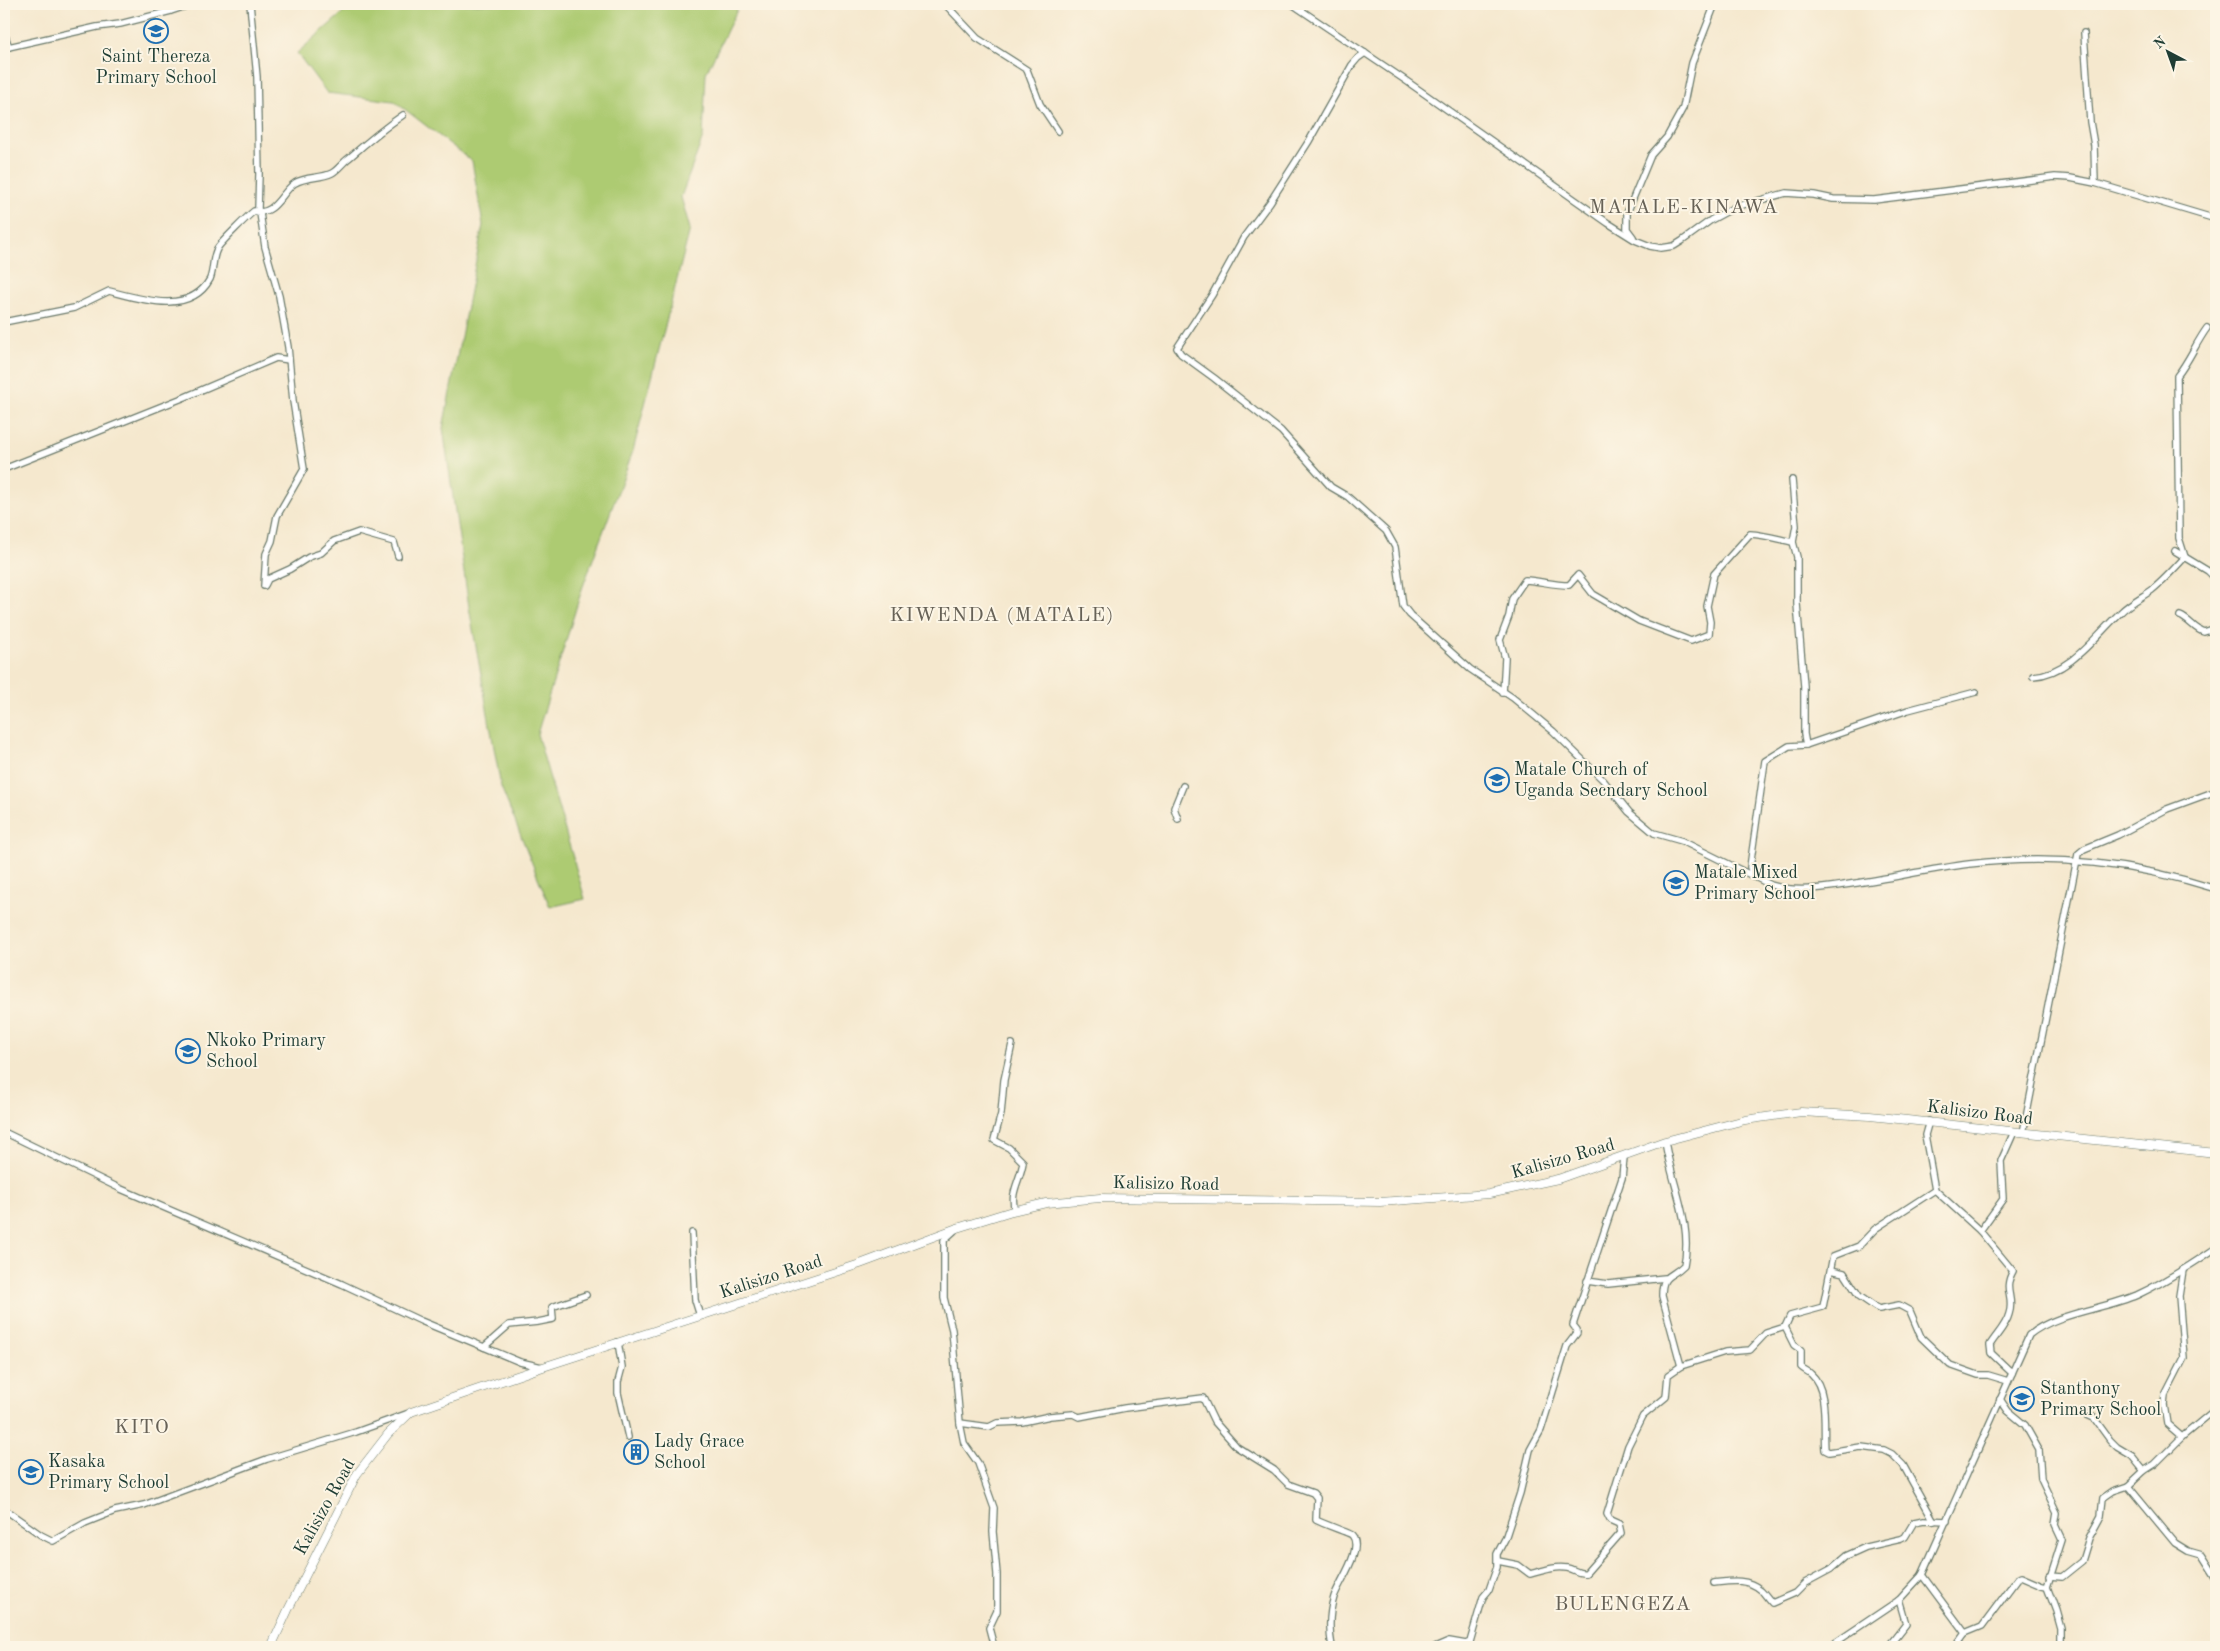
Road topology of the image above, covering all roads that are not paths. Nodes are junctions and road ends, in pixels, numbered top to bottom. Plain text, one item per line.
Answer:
1 (192, 4) edge
2 (250, 4) edge
3 (944, 4) edge
4 (1292, 4) edge
5 (1715, 4) edge
6 (2084, 32) dead end
7 (4, 33) edge
8 (6, 47) edge
9 (1365, 54) junction
10 (403, 115) dead end
11 (1058, 131) dead end
12 (2094, 183) junction
13 (260, 213) junction
14 (2216, 219) edge
15 (1635, 240) junction
16 (4, 322) edge
17 (2208, 328) dead end
18 (289, 360) junction
19 (4, 469) edge
20 (1792, 480) dead end
21 (1793, 542) junction
22 (2175, 551) dead end
23 (398, 556) dead end
24 (2185, 557) junction
25 (2216, 579) edge
26 (2180, 616) dead end
27 (2216, 628) edge
28 (2033, 676) dead end
29 (1976, 692) dead end
30 (1503, 693) junction
31 (1806, 745) junction
32 (1183, 786) dead end
33 (2216, 791) edge
34 (1178, 819) dead end
35 (2076, 860) junction
36 (1753, 877) junction
37 (2216, 889) edge
38 (1012, 1044) dead end
39 (1929, 1122) junction
40 (4, 1132) edge
41 (2014, 1132) junction
42 (2023, 1133) junction
43 (1665, 1141) junction
44 (2216, 1153) edge
45 (1624, 1157) junction
46 (1935, 1190) junction
47 (1015, 1210) junction
48 (957, 1228) junction
49 (1980, 1231) junction
50 (692, 1233) dead end
51 (2216, 1248) edge
52 (1831, 1270) junction
53 (2183, 1270) junction
54 (1665, 1278) junction
55 (1587, 1281) junction
56 (586, 1295) dead end
57 (700, 1316) junction
58 (1785, 1327) junction
59 (618, 1342) junction
60 (484, 1347) junction
61 (520, 1362) junction
62 (1681, 1366) junction
63 (543, 1367) junction
64 (2012, 1372) junction
65 (525, 1373) junction
66 (2008, 1381) junction
67 (2000, 1399) junction
68 (411, 1412) junction
69 (2216, 1412) edge
70 (2083, 1413) dead end
71 (960, 1423) junction
72 (628, 1437) dead end
73 (2182, 1438) junction
74 (2144, 1471) junction
75 (2128, 1486) junction
76 (4, 1509) edge
77 (1934, 1521) junction
78 (1947, 1521) junction
79 (1498, 1561) junction
80 (1922, 1575) junction
81 (2049, 1576) junction
82 (2216, 1577) edge
83 (1714, 1583) dead end
84 (2047, 1587) junction
85 (1899, 1600) junction
86 (1965, 1633) junction
87 (271, 1647) edge
88 (994, 1647) edge
89 (1332, 1647) edge
90 (1435, 1647) edge
91 (1829, 1647) edge
92 (1888, 1647) edge
93 (1955, 1647) edge
94 (2064, 1647) edge

1 - 8 street
2 - 13 street
3 - 11 street
4 - 9 street
5 - 15 street
6 - 12 street
7 - 8 street
9 - 15 street
9 - 30 street
10 - 13 street
12 - 14 street
12 - 15 street
13 - 16 street
13 - 18 street
17 - 24 street
18 - 19 street
18 - 23 street
20 - 21 street
21 - 30 street
21 - 31 street
22 - 24 street
24 - 25 street
24 - 28 street
26 - 27 street
29 - 31 street
30 - 36 street
31 - 36 street
32 - 34 street
33 - 35 street
35 - 36 street
35 - 37 street
35 - 42 street
38 - 47 street
39 - 41 street, Kalisizo Road
39 - 43 street, Kalisizo Road
39 - 46 street
40 - 60 street
41 - 42 street, Kalisizo Road
41 - 49 street
42 - 44 street, Kalisizo Road
43 - 45 street, Kalisizo Road
43 - 54 street
45 - 47 street, Kalisizo Road
45 - 55 street
46 - 49 street
46 - 52 street
47 - 48 street, Kalisizo Road
48 - 57 street, Kalisizo Road
48 - 71 street
49 - 64 street
50 - 57 street
51 - 53 street
52 - 58 street
52 - 66 street
53 - 64 street
53 - 73 street
54 - 55 street
54 - 62 street
55 - 79 street
56 - 60 street
57 - 59 street, Kalisizo Road
58 - 62 street
58 - 77 street
59 - 63 street, Kalisizo Road
59 - 72 street
60 - 61 street
61 - 63 street
61 - 65 street
62 - 79 street
63 - 65 street, Kalisizo Road
64 - 66 street
65 - 68 street, Kalisizo Road
66 - 67 street
67 - 78 street
67 - 81 street
68 - 76 street
68 - 87 street, Kalisizo Road
69 - 73 street
70 - 74 street
71 - 88 street
71 - 89 street
73 - 74 street
74 - 75 street
75 - 81 street
75 - 82 street
77 - 78 street
77 - 83 street
78 - 80 street
79 - 90 street
80 - 85 street
80 - 86 street
81 - 84 street
84 - 86 street
84 - 94 street
85 - 91 street
85 - 92 street
86 - 93 street

